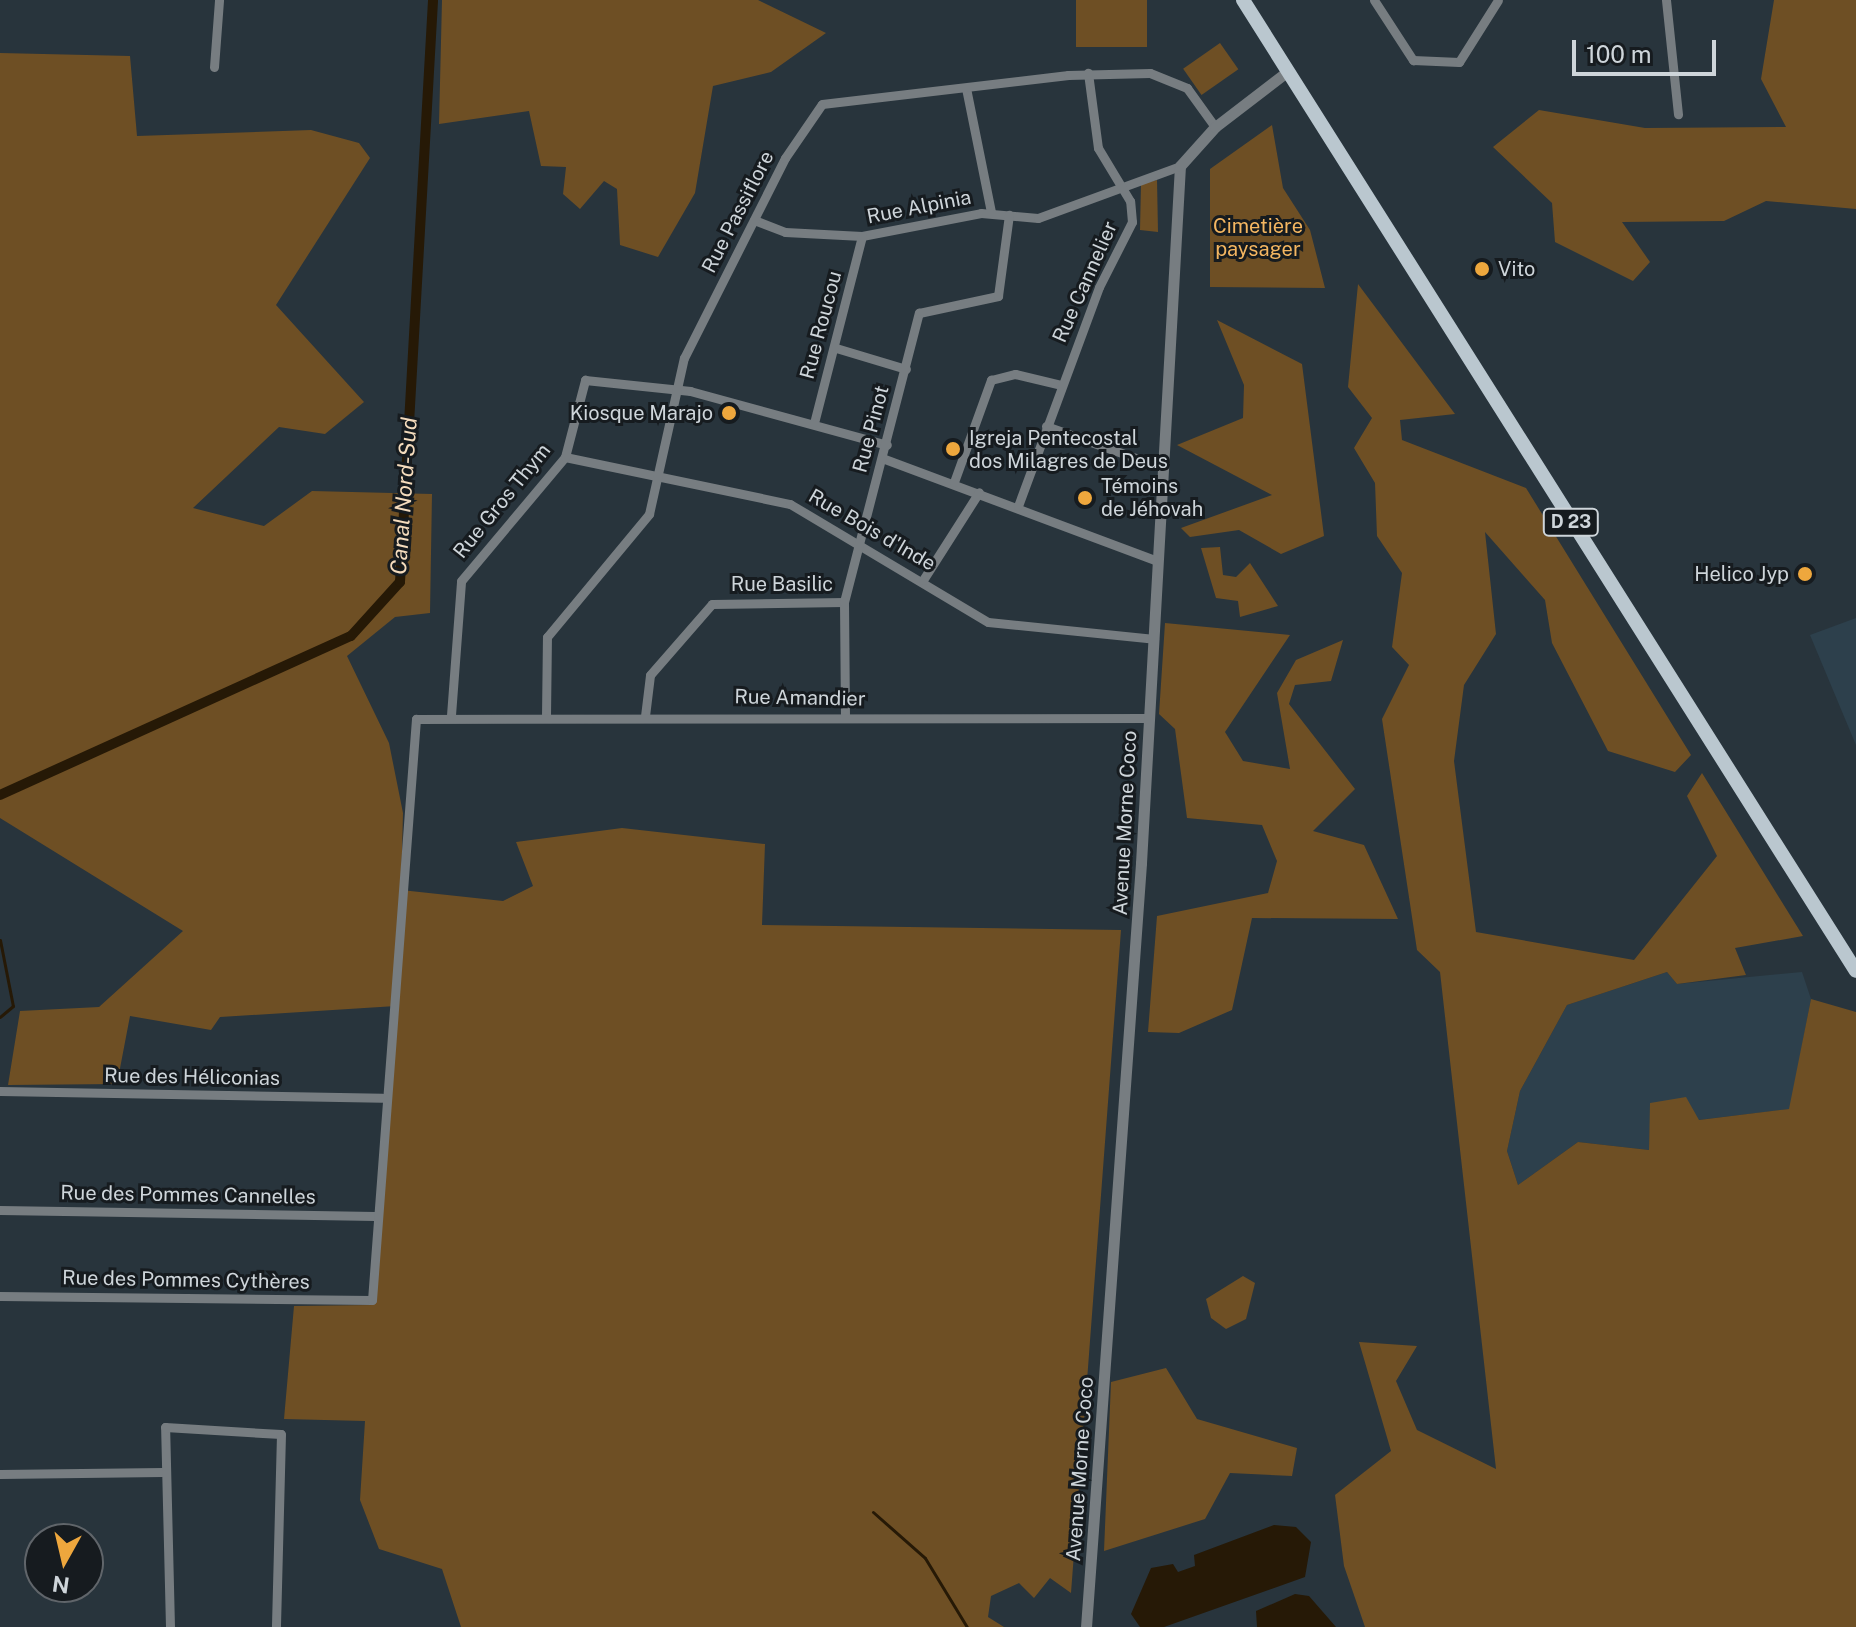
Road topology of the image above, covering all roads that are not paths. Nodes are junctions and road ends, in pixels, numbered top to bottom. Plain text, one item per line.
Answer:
1 (219, 0) edge
2 (1243, 0) edge
3 (1498, 0) edge
4 (1666, 0) edge
5 (1378, 1) edge
6 (214, 67) dead end
7 (1288, 71) junction
8 (1088, 73) junction
9 (966, 88) junction
10 (1678, 114) dead end
11 (1215, 127) junction
12 (1180, 166) junction
13 (1123, 187) junction
14 (991, 212) junction
15 (1009, 215) junction
16 (754, 220) junction
17 (862, 236) junction
18 (836, 348) junction
19 (906, 369) junction
20 (1061, 385) junction
21 (679, 389) junction
22 (814, 423) junction
23 (1046, 426) junction
24 (887, 445) junction
25 (565, 457) junction
26 (882, 458) junction
27 (1164, 468) junction
28 (660, 476) junction
29 (954, 482) junction
30 (979, 492) junction
31 (1018, 506) junction
32 (858, 543) junction
33 (1157, 561) junction
34 (923, 580) junction
35 (844, 602) junction
36 (1154, 639) junction
37 (451, 715) junction
38 (546, 716) junction
39 (645, 716) junction
40 (845, 717) junction
41 (1148, 718) junction
42 (1856, 971) edge
43 (0, 1091) edge
44 (382, 1098) junction
45 (0, 1210) edge
46 (375, 1216) junction
47 (0, 1296) edge
48 (372, 1300) joint
49 (163, 1472) junction
50 (0, 1474) edge
51 (170, 1627) edge
52 (276, 1627) edge
53 (1086, 1627) edge

1 - 6 street
2 - 7 main road, D 23
3 - 5 street
4 - 10 street
7 - 11 street
7 - 42 main road, D 23
8 - 9 street, Rue Passiflore
8 - 11 street, Rue Passiflore
8 - 13 street, Rue Cannelier
9 - 14 street
9 - 16 street, Rue Passiflore
11 - 12 street
12 - 13 street, Rue Alpinia
12 - 27 street, Avenue Morne Coco
13 - 15 street, Rue Alpinia
13 - 20 street, Rue Cannelier
14 - 15 street, Rue Alpinia
14 - 17 street, Rue Alpinia
15 - 19 street, Rue Pinot
16 - 17 street, Rue Alpinia
16 - 21 street, Rue Passiflore
17 - 18 street, Rue Roucou
18 - 19 street
18 - 22 street, Rue Roucou
19 - 24 street, Rue Pinot
20 - 23 street, Rue Cannelier
20 - 29 street
21 - 22 street, Rue Gros Thym
21 - 25 street, Rue Gros Thym
21 - 28 street, Rue Passiflore
22 - 24 street, Rue Gros Thym
23 - 27 street
23 - 31 street, Rue Cannelier
24 - 26 street, Rue Pinot
25 - 28 street, Rue Bois d'Inde
25 - 37 street, Rue Gros Thym
26 - 29 street
26 - 32 street, Rue Pinot
27 - 33 street, Avenue Morne Coco
28 - 32 street, Rue Bois d'Inde
28 - 38 street, Rue Passiflore
29 - 30 street
30 - 31 street
30 - 34 street
31 - 33 street
32 - 34 street, Rue Bois d'Inde
32 - 35 street, Rue Pinot
33 - 36 street, Avenue Morne Coco
34 - 36 street, Rue Bois d'Inde
35 - 39 street, Rue Basilic
35 - 40 street, Rue Pinot
36 - 41 street, Avenue Morne Coco
37 - 38 street, Rue Amandier
37 - 44 street, Rue Amandier
38 - 39 street, Rue Amandier
39 - 40 street, Rue Amandier
40 - 41 street, Rue Amandier
41 - 53 street, Avenue Morne Coco
43 - 44 street, Rue des Héliconias
44 - 46 street, Rue Amandier
45 - 46 street, Rue des Pommes Cannelles
46 - 48 street, Rue Amandier
47 - 48 street, Rue des Pommes Cythères
49 - 50 street
49 - 51 street
49 - 52 street

